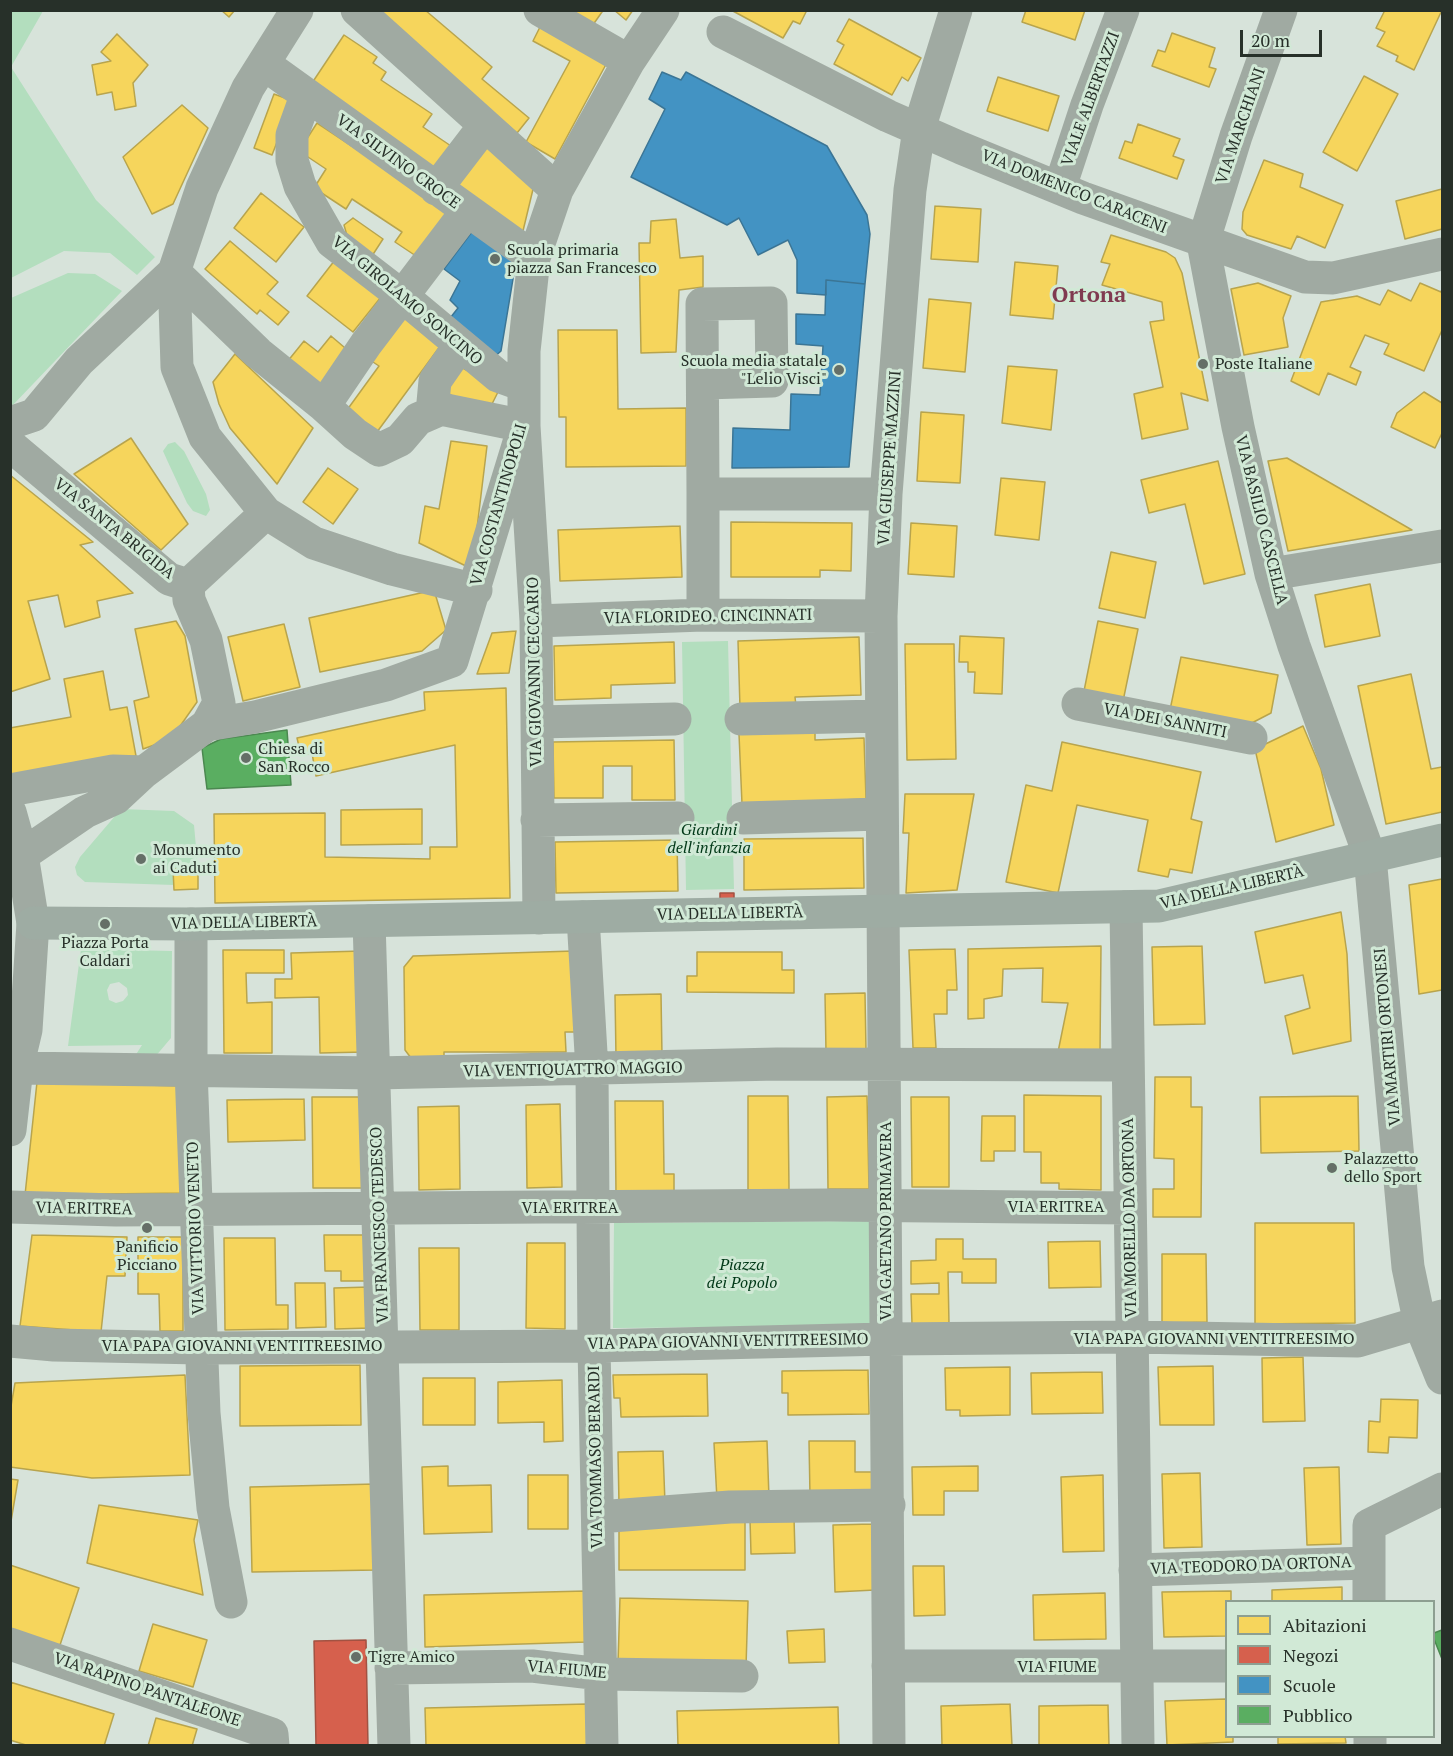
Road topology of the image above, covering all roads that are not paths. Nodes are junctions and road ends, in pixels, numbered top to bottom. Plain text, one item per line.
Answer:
1 (297, 10) edge
2 (357, 10) edge
3 (540, 10) edge
4 (663, 10) edge
5 (956, 10) edge
6 (1123, 10) edge
7 (1281, 10) edge
8 (723, 32) dead end
9 (629, 62) junction
10 (264, 64) junction
11 (306, 96) junction
12 (484, 125) junction
13 (919, 129) junction
14 (1060, 187) junction
15 (436, 189) junction
16 (557, 190) junction
17 (466, 212) junction
18 (1203, 243) junction
19 (1443, 254) edge
20 (534, 258) junction
21 (174, 272) junction
22 (402, 296) junction
23 (460, 345) junction
24 (704, 383) dead end
25 (523, 386) junction
26 (324, 406) junction
27 (432, 413) junction
28 (10, 423) edge
29 (524, 426) junction
30 (10, 445) edge
31 (703, 494) junction
32 (886, 494) junction
33 (266, 513) junction
34 (1443, 546) edge
35 (1270, 574) junction
36 (188, 585) junction
37 (476, 590) junction
38 (703, 615) junction
39 (881, 616) junction
40 (536, 621) junction
41 (1078, 704) dead end
42 (880, 716) junction
43 (675, 719) dead end
44 (741, 719) dead end
45 (537, 722) junction
46 (207, 725) junction
47 (1251, 738) dead end
48 (144, 772) junction
49 (10, 790) edge
50 (10, 812) edge
51 (881, 814) junction
52 (678, 818) dead end
53 (743, 818) dead end
54 (537, 820) junction
55 (1443, 840) edge
56 (22, 855) junction
57 (1370, 857) junction
58 (1126, 907) junction
59 (883, 912) junction
60 (584, 917) junction
61 (540, 918) junction
62 (369, 921) junction
63 (22, 923) edge
64 (191, 924) junction
65 (14, 1055) edge
66 (1128, 1065) junction
67 (885, 1066) junction
68 (191, 1070) junction
69 (592, 1070) junction
70 (376, 1073) junction
71 (10, 1130) edge
72 (10, 1207) edge
73 (379, 1207) junction
74 (885, 1207) junction
75 (1130, 1208) junction
76 (592, 1209) junction
77 (195, 1210) junction
78 (1431, 1320) edge
79 (1132, 1337) junction
80 (886, 1339) junction
81 (10, 1341) edge
82 (383, 1346) junction
83 (594, 1346) junction
84 (200, 1348) junction
85 (1443, 1378) edge
86 (1443, 1489) edge
87 (889, 1505) junction
88 (598, 1517) junction
89 (1368, 1563) junction
90 (1135, 1570) junction
91 (1369, 1600) edge
92 (231, 1602) dead end
93 (10, 1644) edge
94 (888, 1666) junction
95 (1225, 1666) edge
96 (1137, 1667) junction
97 (392, 1668) junction
98 (601, 1674) junction
99 (742, 1676) dead end
100 (273, 1746) edge
101 (394, 1746) edge
102 (603, 1746) edge
103 (889, 1746) edge
104 (1138, 1746) edge

1 - 10 street
2 - 12 street
3 - 9 street
4 - 9 street, VIA COSTANTINOPOLI
5 - 13 street, VIA GIUSEPPE MAZZINI
6 - 14 street, VIALE ALBERTAZZI
7 - 18 street, VIA MARCHIANI
8 - 13 street, VIA DOMENICO CARACENI
9 - 16 street, VIA COSTANTINOPOLI
10 - 11 street, VIA SILVINO CROCE
10 - 21 street
11 - 15 street, VIA SILVINO CROCE
11 - 22 street, VIA GIROLAMO SONCINO
12 - 15 street
12 - 16 street
13 - 14 street, VIA DOMENICO CARACENI
13 - 32 street, VIA GIUSEPPE MAZZINI
14 - 18 street, VIA DOMENICO CARACENI
15 - 17 street, VIA SILVINO CROCE
16 - 20 street, VIA COSTANTINOPOLI
17 - 20 street, VIA SILVINO CROCE
17 - 22 street
18 - 19 street, VIA DOMENICO CARACENI
18 - 35 street, VIA BASILIO CASCELLA
20 - 25 street, VIA COSTANTINOPOLI
21 - 26 street
21 - 28 street
21 - 33 street
22 - 23 street, VIA GIROLAMO SONCINO
22 - 26 street
23 - 25 street, VIA GIROLAMO SONCINO
23 - 27 street
24 - 31 street
25 - 29 street, VIA COSTANTINOPOLI
26 - 27 street
27 - 29 street
29 - 37 street, VIA COSTANTINOPOLI
29 - 40 street, VIA GIOVANNI CECCARIO
30 - 36 street, VIA SANTA BRIGIDA
31 - 32 street
31 - 38 street
32 - 39 street, VIA GIUSEPPE MAZZINI
33 - 36 street
33 - 37 street
34 - 35 street
35 - 57 street, VIA BASILIO CASCELLA
36 - 46 street, VIA SANTA BRIGIDA
37 - 46 street, VIA COSTANTINOPOLI
38 - 39 street, VIA FLORIDEO. CINCINNATI
38 - 40 street, VIA FLORIDEO. CINCINNATI
39 - 42 street, VIA GIUSEPPE MAZZINI
40 - 45 street, VIA GIOVANNI CECCARIO
41 - 47 street, VIA DEI SANNITI
42 - 44 street
42 - 51 street, VIA GIUSEPPE MAZZINI
43 - 45 street
45 - 54 street, VIA GIOVANNI CECCARIO
46 - 48 street, VIA COSTANTINOPOLI
48 - 49 street
48 - 56 street, VIA COSTANTINOPOLI
50 - 56 street
51 - 53 street
51 - 59 street, VIA GIUSEPPE MAZZINI
52 - 54 street
54 - 61 street, VIA GIOVANNI CECCARIO
55 - 57 main road, VIA DELLA LIBERTÀ
56 - 63 street
57 - 58 main road, VIA DELLA LIBERTÀ
57 - 78 street, VIA MARTIRI ORTONESI
58 - 59 main road, VIA DELLA LIBERTÀ
58 - 66 street, VIA MORELLO DA ORTONA
59 - 60 main road, VIA DELLA LIBERTÀ
59 - 67 street, VIA GAETANO PRIMAVERA
60 - 61 main road, VIA DELLA LIBERTÀ
60 - 69 street, VIA TOMMASO BERARDI
61 - 62 main road, VIA DELLA LIBERTÀ
62 - 64 main road, VIA DELLA LIBERTÀ
62 - 70 street, VIA FRANCESCO TEDESCO
63 - 64 main road, VIA DELLA LIBERTÀ
63 - 65 street
64 - 68 street, VIA VITTORIO VENETO
65 - 68 street, VIA VENTIQUATTRO MAGGIO
65 - 71 street
66 - 67 street, VIA VENTIQUATTRO MAGGIO
66 - 75 street, VIA MORELLO DA ORTONA
67 - 69 street, VIA VENTIQUATTRO MAGGIO
67 - 74 street, VIA GAETANO PRIMAVERA
68 - 70 street, VIA VENTIQUATTRO MAGGIO
68 - 77 street, VIA VITTORIO VENETO
69 - 70 street, VIA VENTIQUATTRO MAGGIO
69 - 76 street, VIA TOMMASO BERARDI
70 - 73 street, VIA FRANCESCO TEDESCO
72 - 77 street, VIA ERITREA
73 - 76 street, VIA ERITREA
73 - 77 street, VIA ERITREA
73 - 82 street, VIA FRANCESCO TEDESCO
74 - 75 street, VIA ERITREA
74 - 76 street, VIA ERITREA
74 - 80 street, VIA GAETANO PRIMAVERA
75 - 79 street, VIA MORELLO DA ORTONA
76 - 83 street, VIA TOMMASO BERARDI
77 - 84 street, VIA VITTORIO VENETO
78 - 79 street, VIA PAPA GIOVANNI VENTITREESIMO
78 - 85 street, VIA MARTIRI ORTONESI
79 - 80 street, VIA PAPA GIOVANNI VENTITREESIMO
79 - 90 street, VIA MORELLO DA ORTONA
80 - 83 street, VIA PAPA GIOVANNI VENTITREESIMO
80 - 87 street, VIA GAETANO PRIMAVERA
81 - 84 street, VIA PAPA GIOVANNI VENTITREESIMO
82 - 83 street, VIA PAPA GIOVANNI VENTITREESIMO
82 - 84 street, VIA PAPA GIOVANNI VENTITREESIMO
82 - 97 street, VIA FRANCESCO TEDESCO
83 - 88 street, VIA TOMMASO BERARDI
84 - 92 street, VIA VITTORIO VENETO
86 - 89 street
87 - 88 street
87 - 94 street, VIA GAETANO PRIMAVERA
88 - 98 street, VIA TOMMASO BERARDI
89 - 90 street, VIA TEODORO DA ORTONA
89 - 91 street
90 - 96 street, VIA MORELLO DA ORTONA
93 - 100 street, VIA RAPINO PANTALEONE
94 - 96 street, VIA FIUME
94 - 103 street, VIA GAETANO PRIMAVERA
95 - 96 street, VIA FIUME
96 - 104 street, VIA MORELLO DA ORTONA
97 - 98 street, VIA FIUME
97 - 101 street, VIA FRANCESCO TEDESCO
98 - 99 street, VIA FIUME
98 - 102 street, VIA TOMMASO BERARDI

